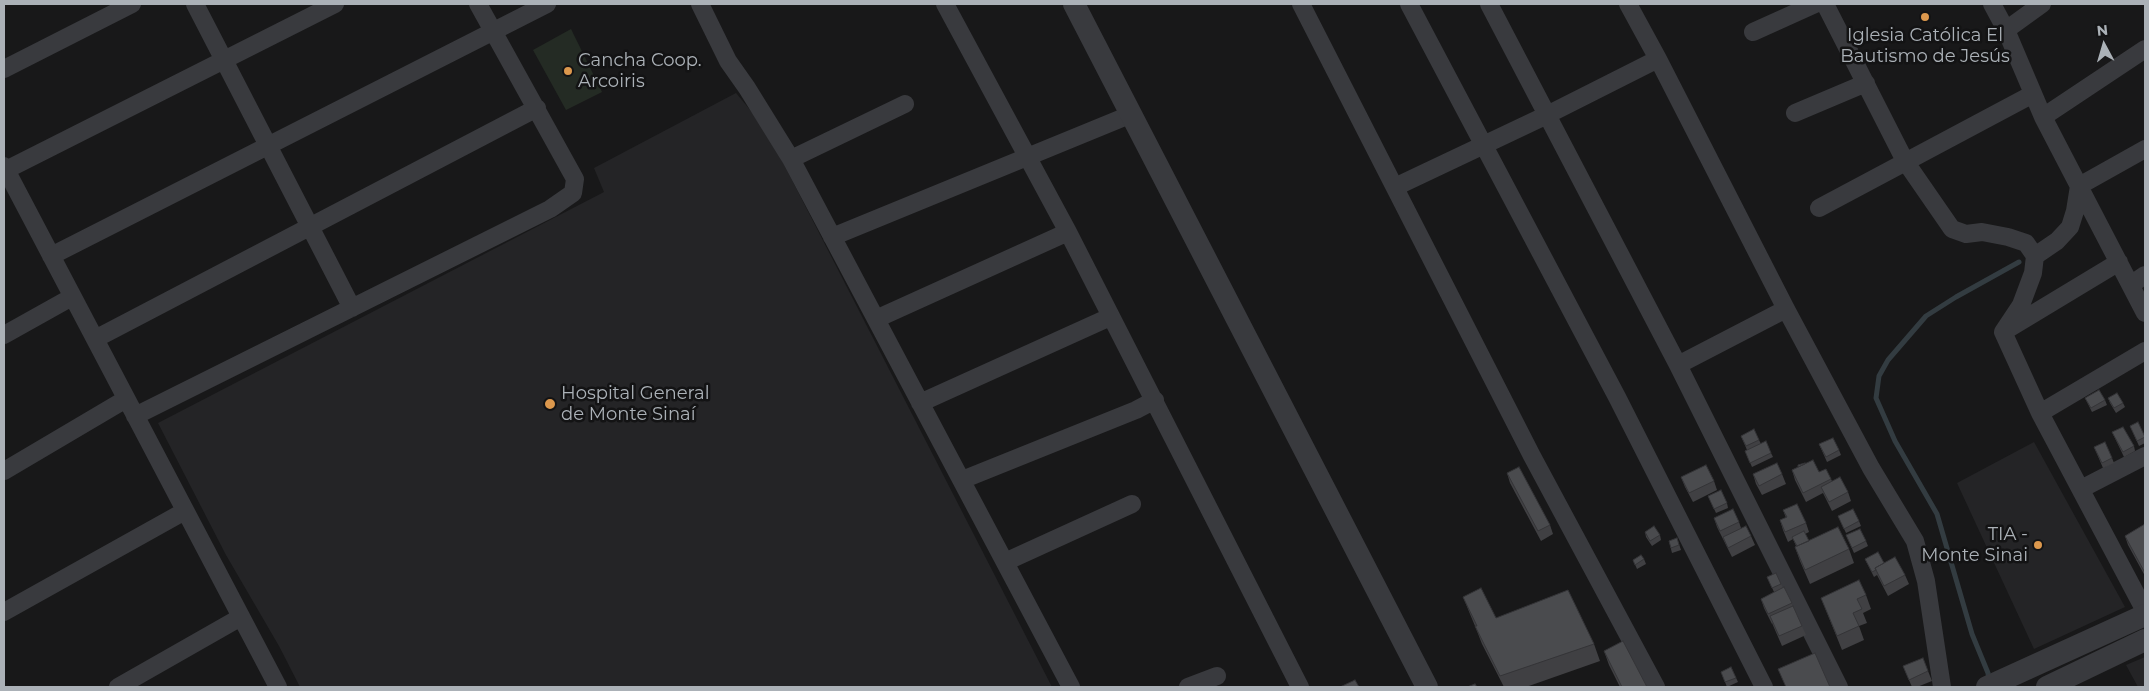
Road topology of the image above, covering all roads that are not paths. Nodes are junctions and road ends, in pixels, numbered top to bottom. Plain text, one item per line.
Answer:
1 (132, 4) edge
2 (195, 4) edge
3 (335, 4) edge
4 (478, 4) edge
5 (547, 4) edge
6 (700, 4) edge
7 (945, 4) edge
8 (1074, 4) edge
9 (1302, 4) edge
10 (1410, 4) edge
11 (1489, 4) edge
12 (1628, 4) edge
13 (1815, 4) edge
14 (1825, 4) edge
15 (1992, 4) edge
16 (2042, 4) edge
17 (2006, 30) junction
18 (492, 31) junction
19 (1753, 32) dead end
20 (2145, 49) edge
21 (1658, 59) junction
22 (224, 60) junction
23 (4, 69) edge
24 (1866, 83) junction
25 (2032, 94) junction
26 (905, 104) dead end
27 (537, 108) junction
28 (1795, 113) dead end
29 (1132, 114) junction
30 (1547, 115) junction
31 (2043, 117) junction
32 (269, 145) junction
33 (1484, 145) junction
34 (2145, 149) edge
35 (1028, 157) junction
36 (791, 159) junction
37 (1905, 161) junction
38 (6, 174) edge
39 (2080, 186) junction
40 (1395, 187) junction
41 (1819, 208) dead end
42 (311, 226) junction
43 (1068, 232) junction
44 (832, 237) junction
45 (51, 256) junction
46 (2035, 256) junction
47 (2119, 262) junction
48 (2138, 280) edge
49 (72, 297) junction
50 (352, 308) junction
51 (1786, 310) junction
52 (2145, 313) edge
53 (1110, 317) junction
54 (876, 319) junction
55 (2003, 332) junction
56 (4, 335) edge
57 (95, 340) junction
58 (2145, 351) edge
59 (1678, 365) junction
60 (126, 399) junction
61 (1155, 400) junction
62 (920, 403) junction
63 (2040, 413) junction
64 (136, 416) junction
65 (2145, 456) edge
66 (4, 471) edge
67 (962, 480) junction
68 (2082, 489) junction
69 (1132, 504) dead end
70 (185, 511) junction
71 (1005, 562) junction
72 (2145, 611) edge
73 (4, 612) edge
74 (2145, 615) edge
75 (241, 617) junction
76 (2145, 640) edge
77 (1217, 676) dead end
78 (118, 687) edge
79 (278, 687) edge
80 (1071, 687) edge
81 (1188, 687) edge
82 (1300, 687) edge
83 (1427, 687) edge
84 (1656, 687) edge
85 (1764, 687) edge
86 (1840, 687) edge
87 (1942, 687) edge
88 (1987, 687) edge
89 (2047, 687) edge

1 - 23 street
2 - 22 street
3 - 22 street
4 - 18 street
5 - 18 street
6 - 36 street
7 - 35 street
8 - 29 street
9 - 40 street
10 - 33 street
11 - 30 street
12 - 21 street
13 - 19 street
14 - 24 street
15 - 17 street
16 - 17 street
17 - 25 street
18 - 27 street
18 - 32 street
20 - 31 street
21 - 30 street
21 - 51 street
22 - 32 street
22 - 38 street
24 - 28 street
24 - 37 street
25 - 31 street
25 - 37 street
26 - 36 street
27 - 42 street
27 - 50 street
29 - 35 street
29 - 83 street
30 - 33 street
30 - 59 street
31 - 39 street
32 - 42 street
32 - 45 street
33 - 40 street
33 - 85 street
34 - 39 street
35 - 43 street
35 - 44 street
36 - 44 street
37 - 41 street
37 - 46 street
38 - 45 street
39 - 46 street
39 - 47 street
40 - 84 street
42 - 50 street
42 - 57 street
43 - 53 street
43 - 54 street
44 - 54 street
45 - 49 street
46 - 55 street
47 - 48 street
47 - 55 street
48 - 52 street
49 - 56 street
49 - 57 street
50 - 64 street
51 - 59 street
51 - 87 street
53 - 61 street
53 - 62 street
54 - 62 street
55 - 63 street
57 - 60 street
58 - 63 street
59 - 86 street
60 - 64 street
60 - 66 street
61 - 67 street
61 - 82 street
62 - 67 street
63 - 68 street
64 - 70 street
65 - 68 street
67 - 71 street
68 - 72 street
69 - 71 street
70 - 73 street
70 - 75 street
71 - 80 street
74 - 88 street
75 - 78 street
75 - 79 street
76 - 89 street
77 - 81 street

